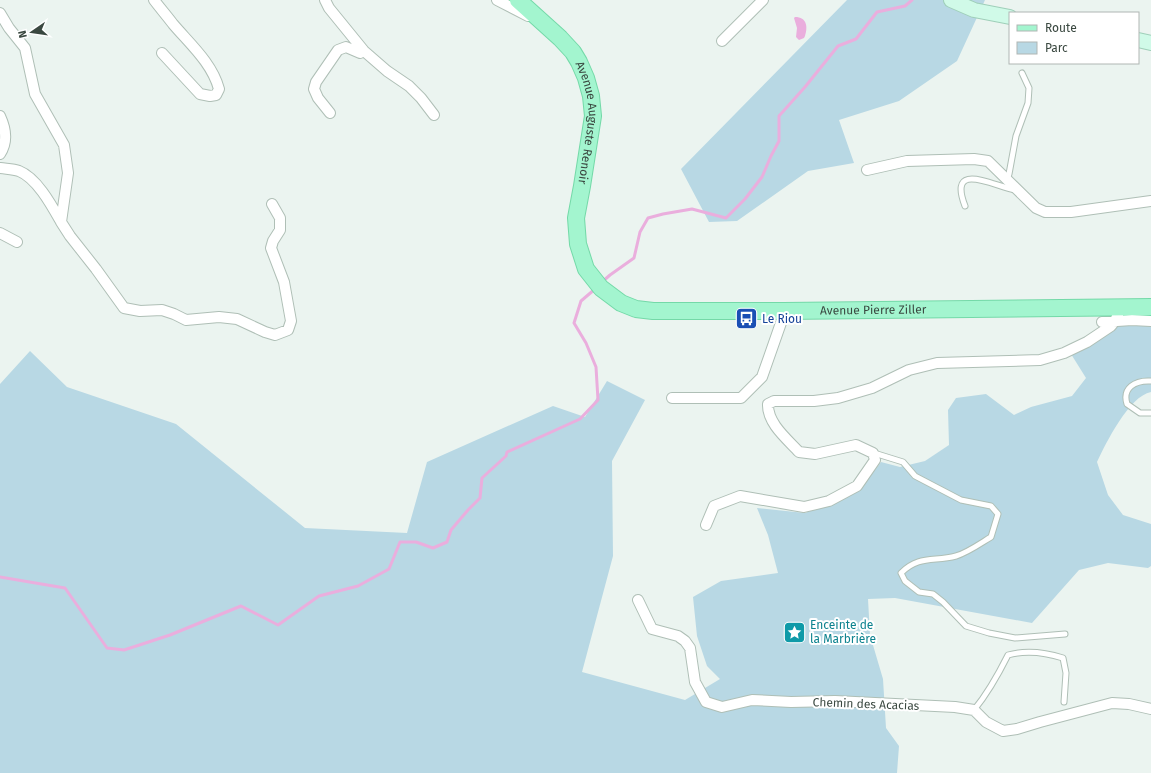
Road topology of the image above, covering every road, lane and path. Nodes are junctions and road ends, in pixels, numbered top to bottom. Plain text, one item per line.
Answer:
1 (154, 0) edge
2 (325, 0) edge
3 (497, 0) edge
4 (518, 0) edge
5 (763, 0) edge
6 (951, 0) edge
7 (0, 13) edge
8 (1009, 17) edge
9 (541, 22) junction
10 (1139, 40) edge
11 (722, 41) dead end
12 (1151, 43) edge
13 (364, 51) junction
14 (162, 53) dead end
15 (1022, 73) dead end
16 (330, 113) dead end
17 (434, 115) dead end
18 (0, 116) edge
19 (0, 154) edge
20 (0, 168) edge
21 (867, 170) dead end
22 (1007, 180) junction
23 (1017, 190) junction
24 (1151, 201) edge
25 (272, 204) dead end
26 (965, 206) dead end
27 (61, 222) junction
28 (0, 233) edge
29 (17, 242) dead end
30 (586, 269) joint
31 (1151, 307) edge
32 (783, 311) junction
33 (1117, 314) junction
34 (1102, 320) junction
35 (1151, 321) edge
36 (1151, 381) edge
37 (672, 398) dead end
38 (1151, 413) edge
39 (873, 453) junction
40 (706, 525) dead end
41 (638, 600) dead end
42 (1065, 634) dead end
43 (1064, 702) dead end
44 (1151, 709) edge
45 (974, 710) junction

1 - 14 street
2 - 13 street
3 - 9 street
4 - 9 main road, Avenue Auguste Renoir
5 - 11 street
6 - 8 main road
7 - 27 street
9 - 30 main road, Avenue Auguste Renoir
10 - 12 main road
13 - 16 street
13 - 17 street
15 - 22 lane
18 - 19 street
20 - 27 street
21 - 22 street
22 - 23 street
23 - 24 street
23 - 26 lane
25 - 27 street
28 - 29 street
30 - 32 main road, Avenue Pierre Ziller
31 - 33 main road, Avenue Pierre Ziller
32 - 34 main road, Avenue Pierre Ziller
32 - 37 street
33 - 34 main road, Avenue Pierre Ziller
33 - 34 street
33 - 35 street
34 - 39 street
36 - 38 lane
39 - 40 street
39 - 42 lane
41 - 45 street, Chemin des Acacias
43 - 45 lane
44 - 45 street

